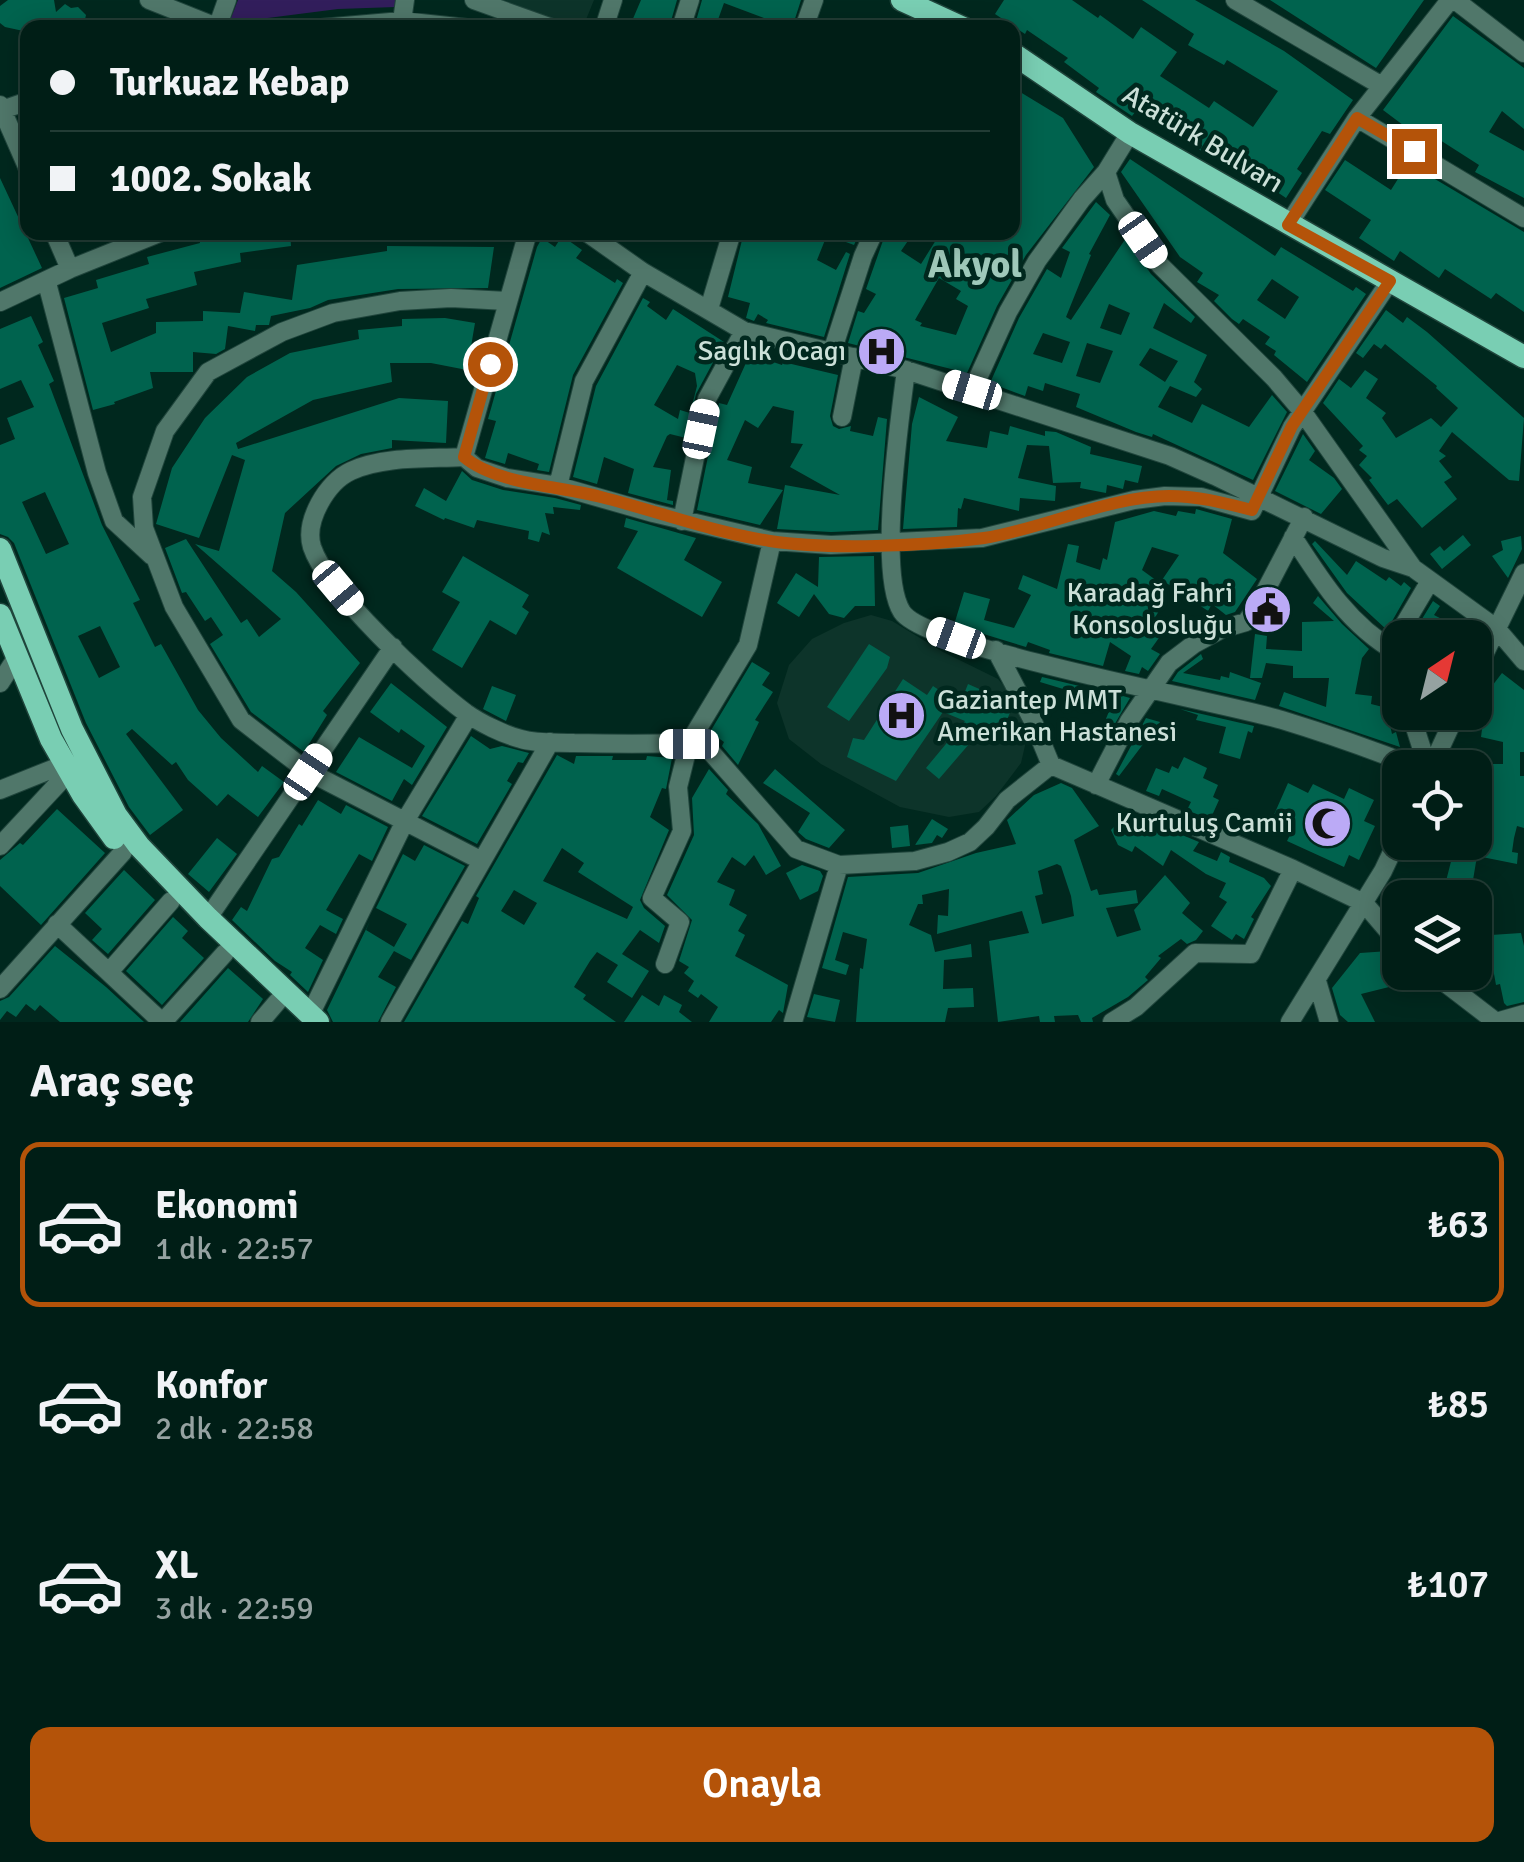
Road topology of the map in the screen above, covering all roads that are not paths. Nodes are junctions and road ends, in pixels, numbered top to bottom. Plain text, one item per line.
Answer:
1 (149, 0) edge
2 (474, 0) edge
3 (902, 0) edge
4 (1235, 0) edge
5 (1452, 0) edge
6 (199, 20) edge
7 (530, 20) edge
8 (946, 20) edge
9 (1524, 52) edge
10 (1020, 59) edge
11 (1382, 86) junction
12 (1, 108) edge
13 (1357, 118) junction
14 (1130, 133) junction
15 (20, 152) edge
16 (1106, 172) junction
17 (1524, 218) edge
18 (1288, 225) junction
19 (57, 240) edge
20 (142, 240) edge
21 (526, 240) edge
22 (602, 240) edge
23 (730, 240) edge
24 (870, 240) edge
25 (70, 269) junction
26 (644, 272) junction
27 (1390, 281) junction
28 (47, 283) junction
29 (507, 301) junction
30 (0, 302) edge
31 (709, 309) junction
32 (744, 331) junction
33 (832, 352) junction
34 (1524, 357) edge
35 (854, 358) junction
36 (906, 370) junction
37 (972, 390) junction
38 (1302, 411) junction
39 (842, 417) dead end
40 (464, 457) junction
41 (558, 486) junction
42 (1260, 498) junction
43 (1304, 517) junction
44 (682, 521) junction
45 (1294, 537) junction
46 (772, 541) junction
47 (891, 544) junction
48 (0, 548) edge
49 (154, 558) junction
50 (1413, 568) junction
51 (1524, 572) edge
52 (1430, 581) junction
53 (0, 615) edge
54 (1408, 620) edge
55 (1496, 628) junction
56 (1492, 637) edge
57 (1382, 643) edge
58 (393, 648) junction
59 (996, 650) junction
60 (17, 657) junction
61 (1524, 661) edge
62 (0, 684) edge
63 (1148, 691) junction
64 (468, 715) junction
65 (550, 742) junction
66 (689, 744) junction
67 (1382, 755) edge
68 (1051, 765) junction
69 (67, 768) junction
70 (308, 772) junction
71 (1096, 786) junction
72 (0, 790) edge
73 (404, 821) junction
74 (0, 846) edge
75 (123, 852) junction
76 (1386, 860) edge
77 (482, 861) junction
78 (839, 864) junction
79 (1293, 869) junction
80 (170, 901) junction
81 (1364, 903) junction
82 (208, 918) junction
83 (57, 924) junction
84 (1382, 924) edge
85 (225, 953) junction
86 (665, 964) dead end
87 (109, 972) junction
88 (1317, 981) junction
89 (0, 989) edge
90 (1454, 990) edge
91 (278, 1001) junction
92 (1524, 1014) edge
93 (310, 1020) edge
94 (163, 1022) edge
95 (260, 1022) edge
96 (390, 1022) edge
97 (793, 1022) edge
98 (1112, 1022) edge
99 (1290, 1022) edge
100 (1329, 1022) edge
101 (1496, 1022) edge

1 - 6 street
2 - 7 street
3 - 8 main road
4 - 11 street
5 - 9 street
5 - 11 street
10 - 14 main road, Atatürk Bulvarı
11 - 13 street
12 - 15 street
13 - 17 street
13 - 18 street
14 - 16 street
14 - 18 main road, Atatürk Bulvarı
16 - 37 street
16 - 38 street
18 - 27 main road, Atatürk Bulvarı
19 - 25 street
20 - 25 street
21 - 29 street
22 - 26 street
23 - 31 street
24 - 33 street
25 - 28 street
26 - 31 street
26 - 41 street
27 - 34 main road, Atatürk Bulvarı
27 - 38 street
28 - 30 street
28 - 49 street
29 - 40 street
29 - 49 street
31 - 32 street
32 - 33 street
32 - 44 street
33 - 35 street
35 - 36 street
35 - 39 street
36 - 37 street
36 - 47 street
37 - 42 street
38 - 42 street
38 - 50 street
40 - 41 street
40 - 58 street
41 - 44 street
42 - 43 street
42 - 47 street
43 - 45 street
43 - 50 street
44 - 46 street
45 - 57 street
45 - 63 street
46 - 47 street
46 - 66 street
47 - 59 street
48 - 82 main road
49 - 70 street
50 - 52 street
51 - 55 street
52 - 54 street
52 - 55 street
53 - 60 main road
55 - 56 street
55 - 61 street
58 - 64 street
58 - 70 street
59 - 63 street
59 - 68 street
60 - 62 street
60 - 69 main road
63 - 67 street
63 - 71 street
64 - 65 street
64 - 73 street
65 - 66 street
65 - 77 street
66 - 78 street
66 - 86 street
68 - 71 street
68 - 78 street
69 - 72 street
69 - 74 street
69 - 75 main road
70 - 73 street
70 - 82 street
71 - 79 street
73 - 77 street
73 - 93 street
75 - 80 main road
75 - 83 street
76 - 81 street
77 - 96 street
78 - 97 street
79 - 81 street
79 - 98 street
80 - 85 main road
80 - 87 street
81 - 84 street
81 - 88 street
82 - 93 main road
83 - 87 street
83 - 89 street
85 - 91 main road
85 - 94 street
87 - 94 street
88 - 99 street
88 - 100 street
90 - 101 street
91 - 93 main road
91 - 95 street
92 - 101 street

